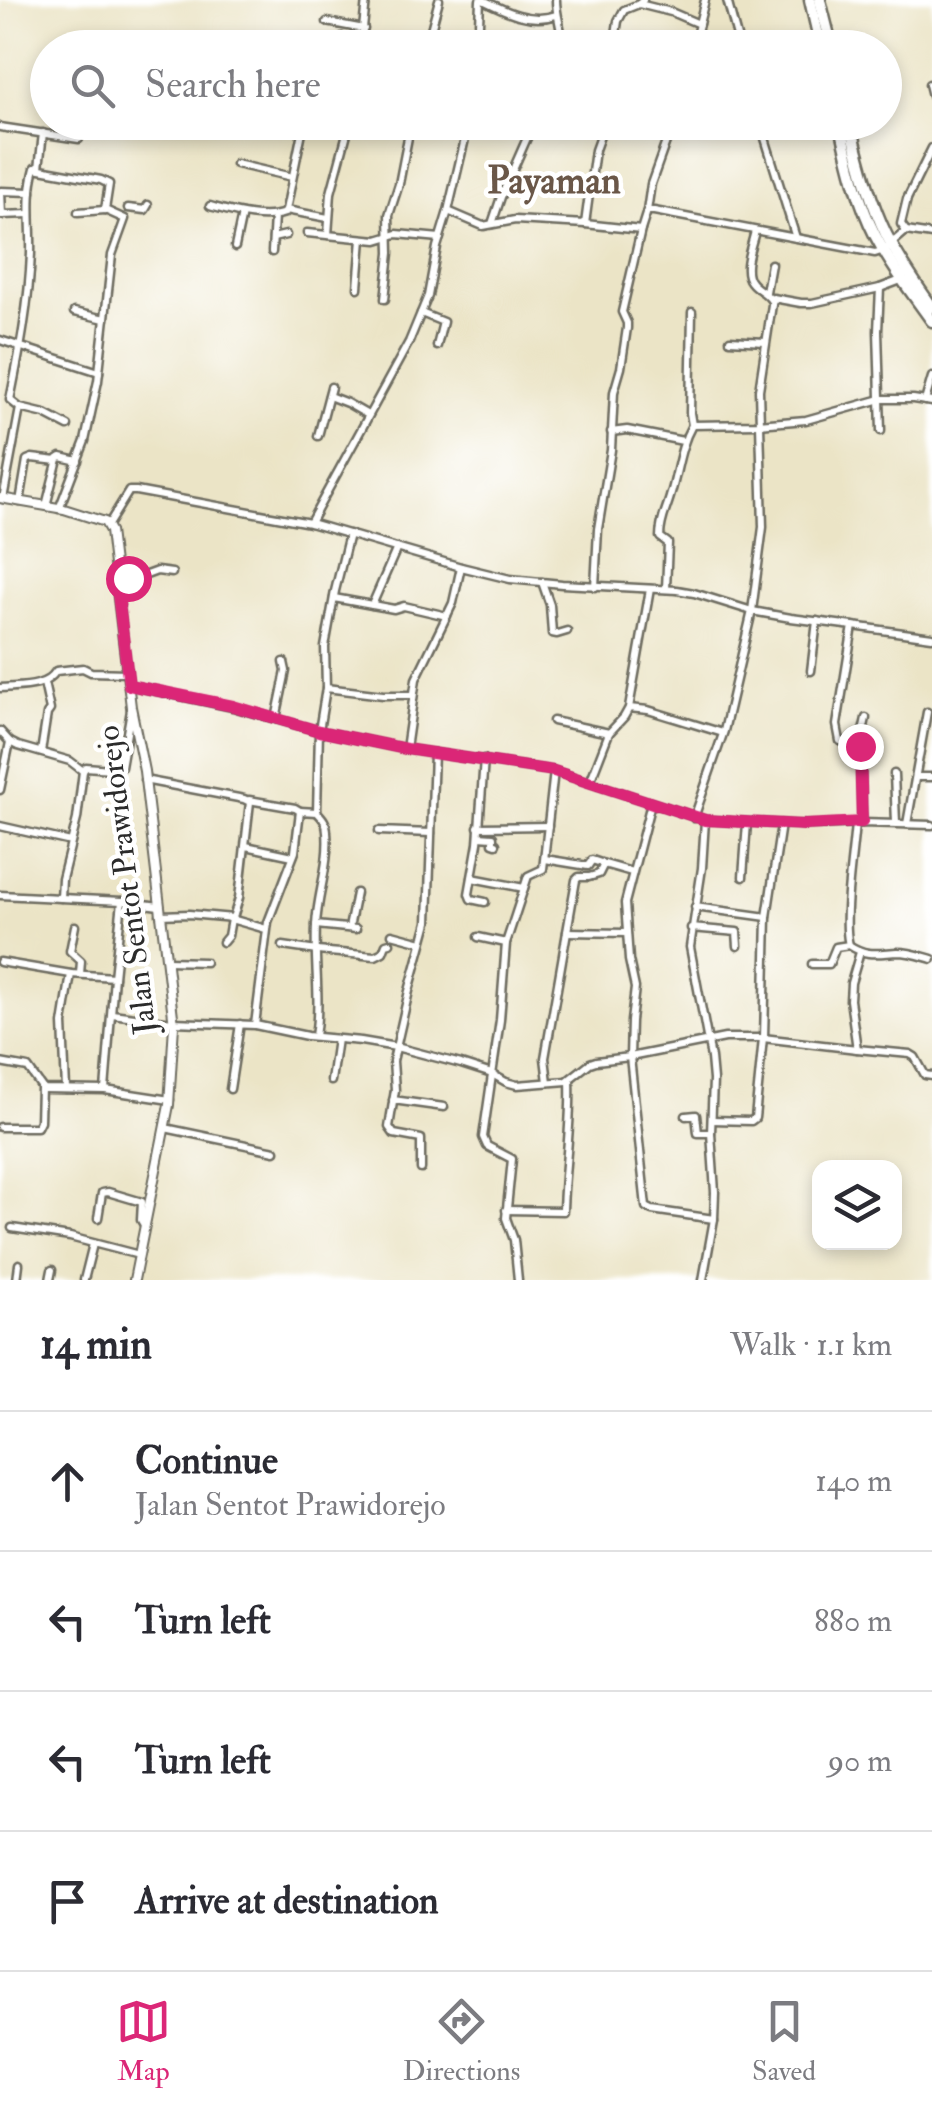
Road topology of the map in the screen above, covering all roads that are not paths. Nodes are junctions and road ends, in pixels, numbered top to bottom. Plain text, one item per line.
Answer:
1 (366, 0) edge
2 (439, 0) edge
3 (481, 0) edge
4 (556, 0) edge
5 (705, 0) edge
6 (727, 0) edge
7 (641, 2) edge
8 (816, 3) edge
9 (556, 15) junction
10 (327, 22) dead end
11 (699, 24) junction
12 (821, 25) junction
13 (364, 28) joint
14 (431, 30) edge
15 (479, 30) edge
16 (561, 30) edge
17 (616, 30) edge
18 (698, 30) edge
19 (735, 30) edge
20 (821, 30) edge
21 (823, 30) edge
22 (929, 84) dead end
23 (932, 96) edge
24 (0, 128) edge
25 (30, 131) edge
26 (42, 140) edge
27 (300, 140) edge
28 (345, 140) edge
29 (408, 140) edge
30 (466, 140) edge
31 (526, 140) edge
32 (599, 140) edge
33 (667, 140) edge
34 (766, 140) edge
35 (845, 140) edge
36 (855, 140) edge
37 (932, 148) edge
38 (236, 164) dead end
39 (39, 168) junction
40 (292, 177) junction
41 (31, 192) junction
42 (148, 205) dead end
43 (210, 206) dead end
44 (105, 210) junction
45 (286, 210) junction
46 (646, 211) junction
47 (78, 212) dead end
48 (448, 212) junction
49 (242, 213) junction
50 (30, 214) junction
51 (1, 215) edge
52 (274, 216) junction
53 (125, 218) junction
54 (328, 218) junction
55 (492, 224) junction
56 (585, 224) junction
57 (641, 230) junction
58 (755, 231) junction
59 (906, 231) junction
60 (307, 233) dead end
61 (286, 235) dead end
62 (328, 236) junction
63 (932, 236) edge
64 (390, 237) junction
65 (273, 238) junction
66 (440, 238) junction
67 (362, 239) junction
68 (796, 239) junction
69 (893, 246) junction
70 (235, 247) dead end
71 (272, 252) dead end
72 (771, 264) dead end
73 (902, 280) junction
74 (358, 288) dead end
75 (880, 288) junction
76 (766, 292) junction
77 (386, 299) dead end
78 (772, 301) junction
79 (932, 307) edge
80 (74, 312) dead end
81 (421, 312) junction
82 (692, 312) dead end
83 (105, 318) junction
84 (932, 321) edge
85 (0, 340) edge
86 (730, 340) dead end
87 (765, 342) junction
88 (436, 346) dead end
89 (22, 347) junction
90 (99, 372) junction
91 (932, 377) edge
92 (331, 387) dead end
93 (329, 396) junction
94 (881, 399) junction
95 (929, 402) edge
96 (20, 408) junction
97 (368, 414) junction
98 (758, 424) junction
99 (692, 425) junction
100 (68, 426) dead end
101 (880, 431) dead end
102 (611, 432) junction
103 (318, 436) dead end
104 (684, 441) junction
105 (78, 460) junction
106 (57, 461) junction
107 (1, 498) edge
108 (20, 502) junction
109 (46, 506) junction
110 (59, 509) junction
111 (310, 523) junction
112 (108, 525) junction
113 (349, 534) junction
114 (397, 548) junction
115 (460, 567) junction
116 (172, 574) dead end
117 (116, 578) junction
118 (542, 582) junction
119 (594, 587) junction
120 (650, 589) junction
121 (666, 589) junction
122 (334, 598) junction
123 (372, 605) junction
124 (752, 610) junction
125 (448, 616) junction
126 (817, 621) junction
127 (853, 626) junction
128 (567, 631) dead end
129 (932, 637) edge
130 (284, 662) dead end
131 (810, 671) dead end
132 (128, 673) junction
133 (44, 683) junction
134 (129, 685) junction
135 (0, 688) edge
136 (326, 688) junction
137 (412, 695) junction
138 (131, 707) junction
139 (628, 708) junction
140 (927, 712) dead end
141 (866, 718) dead end
142 (276, 719) junction
143 (553, 721) dead end
144 (0, 731) edge
145 (319, 731) junction
146 (608, 733) junction
147 (723, 733) junction
148 (10, 742) junction
149 (860, 746) junction
150 (406, 749) junction
151 (41, 752) junction
152 (434, 753) junction
153 (484, 759) junction
154 (2, 764) edge
155 (84, 771) junction
156 (554, 771) junction
157 (894, 774) dead end
158 (916, 777) junction
159 (932, 777) edge
160 (144, 780) junction
161 (590, 782) junction
162 (0, 790) edge
163 (249, 800) junction
164 (650, 803) junction
165 (300, 812) junction
166 (317, 812) junction
167 (694, 818) junction
168 (705, 820) junction
169 (746, 823) junction
170 (858, 823) junction
171 (896, 823) junction
172 (781, 824) junction
173 (907, 824) junction
174 (932, 825) edge
175 (0, 826) edge
176 (548, 826) junction
177 (379, 831) dead end
178 (478, 832) junction
179 (431, 833) junction
180 (71, 842) junction
181 (496, 844) dead end
182 (245, 846) junction
183 (293, 856) junction
184 (544, 859) junction
185 (604, 864) junction
186 (632, 872) junction
187 (743, 877) dead end
188 (472, 878) junction
189 (524, 888) junction
190 (356, 894) dead end
191 (0, 898) edge
192 (61, 898) junction
193 (122, 900) junction
194 (484, 902) dead end
195 (694, 907) junction
196 (159, 910) junction
197 (767, 917) junction
198 (231, 919) junction
199 (316, 924) junction
200 (74, 926) dead end
201 (691, 928) junction
202 (266, 929) junction
203 (567, 932) junction
204 (626, 933) junction
205 (392, 934) dead end
206 (478, 937) dead end
207 (223, 942) dead end
208 (422, 942) junction
209 (506, 943) junction
210 (390, 944) dead end
211 (850, 945) junction
212 (283, 946) dead end
213 (738, 946) dead end
214 (317, 952) junction
215 (860, 952) junction
216 (932, 959) edge
217 (167, 961) junction
218 (0, 962) edge
219 (204, 962) dead end
220 (812, 964) dead end
221 (76, 974) junction
222 (114, 978) junction
223 (112, 1014) junction
224 (173, 1022) junction
225 (240, 1024) junction
226 (255, 1024) junction
227 (315, 1037) junction
228 (763, 1038) junction
229 (337, 1039) junction
230 (708, 1040) junction
231 (396, 1047) junction
232 (857, 1048) junction
233 (630, 1058) junction
234 (0, 1063) edge
235 (492, 1074) junction
236 (932, 1076) edge
237 (570, 1080) junction
238 (332, 1081) dead end
239 (548, 1082) junction
240 (41, 1087) junction
241 (66, 1089) junction
242 (230, 1089) dead end
243 (105, 1090) junction
244 (170, 1100) junction
245 (393, 1100) junction
246 (444, 1107) dead end
247 (686, 1116) dead end
248 (712, 1120) junction
249 (0, 1127) edge
250 (164, 1128) junction
251 (711, 1132) junction
252 (275, 1151) dead end
253 (421, 1170) dead end
254 (506, 1210) junction
255 (98, 1218) dead end
256 (714, 1219) junction
257 (144, 1225) junction
258 (12, 1228) dead end
259 (93, 1244) junction
260 (139, 1255) junction
261 (19, 1264) dead end
262 (52, 1270) dead end
263 (16, 1280) edge
264 (50, 1280) edge
265 (84, 1280) edge
266 (134, 1280) edge
267 (518, 1280) edge
268 (703, 1280) edge

1 - 13 street
2 - 14 street
3 - 9 street
3 - 15 street
4 - 9 street
5 - 11 street
6 - 19 street
7 - 11 street
7 - 17 street
8 - 12 highway
9 - 16 street
10 - 13 street
11 - 18 street
12 - 20 highway
12 - 21 highway
22 - 23 street
24 - 25 street
26 - 39 street
27 - 40 street
28 - 54 street
29 - 64 street
30 - 48 street
31 - 55 street
32 - 56 street
33 - 46 street
34 - 68 street
35 - 69 highway
36 - 69 highway
37 - 59 street
38 - 40 street
39 - 41 street
39 - 44 street
40 - 45 street
41 - 50 street
41 - 51 street
42 - 53 street
43 - 49 street
44 - 47 street
44 - 53 street
45 - 52 street
45 - 54 street
46 - 57 street
46 - 58 street
48 - 55 street
48 - 66 street
49 - 52 street
49 - 70 street
50 - 51 street
50 - 89 street
52 - 65 street
53 - 83 street
54 - 62 street
55 - 56 street
56 - 57 street
57 - 102 street
58 - 68 street
58 - 76 street
59 - 63 street
59 - 69 street
60 - 62 street
61 - 65 street
62 - 67 street
64 - 66 street
64 - 67 street
64 - 77 street
65 - 71 street
66 - 81 street
67 - 74 street
68 - 69 street
69 - 73 highway
69 - 79 highway
72 - 76 street
73 - 75 street
73 - 84 highway
75 - 78 street
75 - 94 street
76 - 78 street
78 - 87 street
80 - 83 street
81 - 88 street
81 - 97 street
82 - 99 street
83 - 90 street
85 - 89 street
86 - 87 street
87 - 98 street
89 - 90 street
89 - 96 street
90 - 105 street
91 - 95 street
92 - 93 street
93 - 97 street
93 - 103 street
94 - 95 street
94 - 98 street
94 - 101 street
96 - 100 street
96 - 107 street
97 - 111 street
98 - 99 street
98 - 124 street
99 - 104 street
102 - 104 street
102 - 119 street
104 - 121 street
105 - 106 street
105 - 110 street
106 - 108 street
106 - 109 street
107 - 108 main road
108 - 109 main road
109 - 110 main road
110 - 112 main road
111 - 112 street
111 - 113 street
112 - 117 main road, Jalan Sentot Prawidorejo
113 - 114 street
113 - 122 street
114 - 115 street
114 - 123 street
115 - 118 street
115 - 125 street
116 - 117 street
117 - 132 main road, Jalan Sentot Prawidorejo
118 - 119 street
118 - 128 street
119 - 120 street
120 - 121 street
120 - 139 street
121 - 124 street
122 - 123 street
122 - 136 street
123 - 125 street
124 - 126 street
124 - 147 street
125 - 137 street
126 - 127 street
126 - 131 street
127 - 129 street
127 - 149 street
130 - 142 street
132 - 133 street
132 - 134 main road, Jalan Sentot Prawidorejo
133 - 135 street
133 - 151 street
134 - 138 main road, Jalan Sentot Prawidorejo
134 - 142 street
136 - 137 street
136 - 145 street
137 - 150 street
138 - 155 street
138 - 160 main road, Jalan Sentot Prawidorejo
139 - 146 street
139 - 147 street
140 - 158 street
141 - 149 street
142 - 145 street
143 - 146 street
144 - 148 street
145 - 150 street
145 - 166 street
146 - 161 street
147 - 167 street
148 - 151 street
148 - 154 street
149 - 170 street
150 - 152 street
151 - 155 street
152 - 153 street
152 - 179 street
153 - 156 street
153 - 178 street
154 - 162 street
155 - 180 street
156 - 161 street
156 - 176 street
157 - 171 street
158 - 159 street
158 - 173 street
160 - 163 street
160 - 196 main road, Jalan Sentot Prawidorejo
161 - 164 street
163 - 165 street
163 - 182 street
164 - 167 street
164 - 186 street
165 - 166 street
165 - 183 street
166 - 199 street
167 - 168 street
168 - 169 street
168 - 195 street
169 - 172 street
169 - 187 street
170 - 171 street
170 - 172 street
170 - 211 street
171 - 173 street
172 - 197 street
173 - 174 street
175 - 180 street
176 - 178 street
176 - 184 street
177 - 179 street
178 - 181 street
178 - 188 street
179 - 208 street
180 - 192 street
182 - 183 street
182 - 198 street
183 - 202 street
184 - 185 street
184 - 189 street
185 - 186 street
185 - 203 street
186 - 204 street
188 - 189 street
188 - 194 street
189 - 209 street
190 - 199 street
191 - 192 street
192 - 193 street
193 - 196 street
193 - 222 street
195 - 197 street
195 - 201 street
196 - 198 street
196 - 217 main road, Jalan Sentot Prawidorejo
197 - 228 street
198 - 202 street
198 - 207 street
199 - 214 street
200 - 221 street
201 - 213 street
201 - 230 street
202 - 226 street
203 - 204 street
203 - 239 street
204 - 233 street
205 - 208 street
206 - 209 street
208 - 231 street
209 - 235 street
210 - 214 street
211 - 215 street
211 - 220 street
212 - 214 street
214 - 227 street
215 - 216 street
215 - 232 street
217 - 219 street
217 - 224 main road, Jalan Sentot Prawidorejo
218 - 221 street
221 - 222 street
221 - 241 street
222 - 223 street
223 - 224 street
223 - 243 street
224 - 225 street
224 - 244 main road, Jalan Sentot Prawidorejo
225 - 226 street
225 - 242 street
226 - 227 street
227 - 229 street
228 - 230 street
228 - 232 street
228 - 248 street
229 - 231 street
229 - 238 street
230 - 233 street
230 - 248 street
231 - 235 street
231 - 245 street
232 - 236 street
233 - 237 street
233 - 256 street
234 - 240 street
235 - 239 street
235 - 254 street
237 - 239 street
237 - 254 street
240 - 241 street
240 - 249 street
241 - 243 street
243 - 244 street
244 - 250 main road, Jalan Sentot Prawidorejo
245 - 246 street
245 - 253 street
247 - 251 street
248 - 251 street
250 - 252 street
250 - 257 main road, Jalan Sentot Prawidorejo
251 - 256 street
254 - 267 street
255 - 257 street
256 - 268 street
257 - 260 main road, Jalan Sentot Prawidorejo
258 - 259 street
259 - 260 street
259 - 265 street
260 - 266 main road, Jalan Sentot Prawidorejo
261 - 263 street
262 - 264 street

